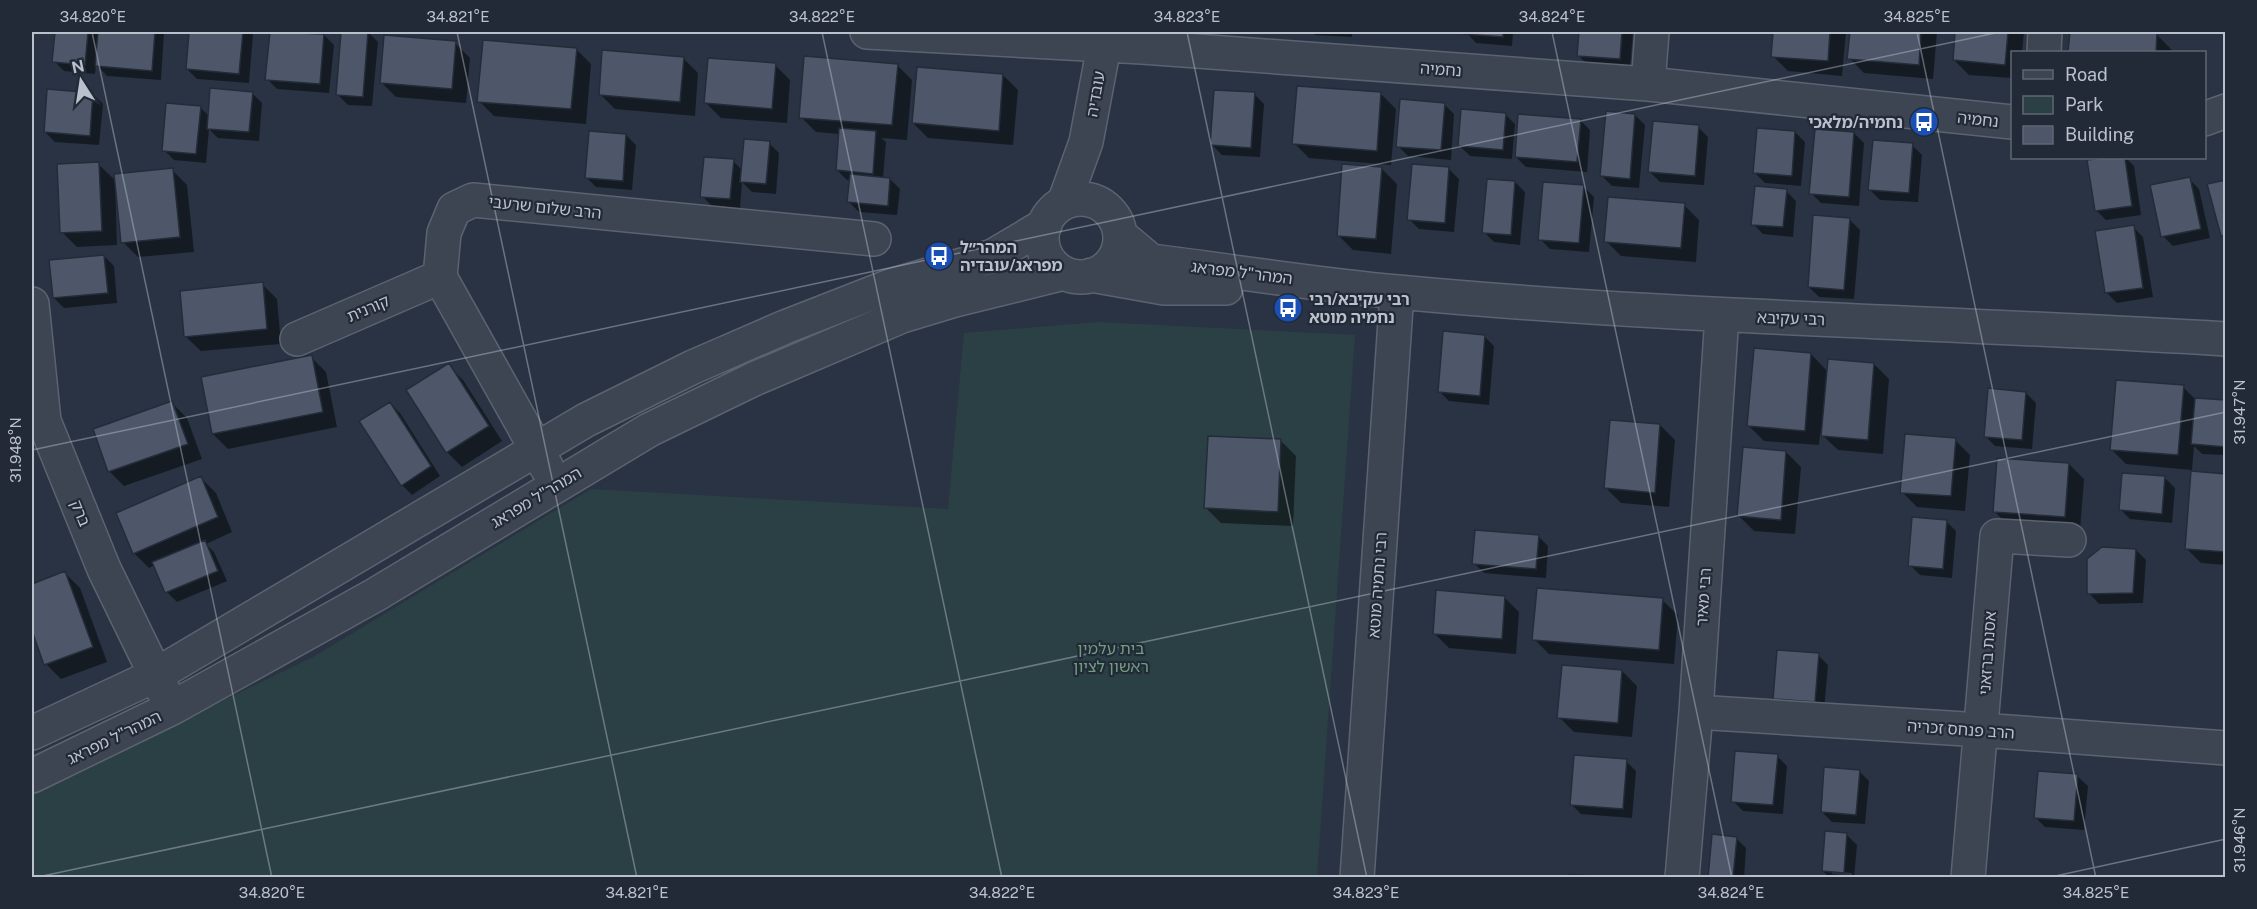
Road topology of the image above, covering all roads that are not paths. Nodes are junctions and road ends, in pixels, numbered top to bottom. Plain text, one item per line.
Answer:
1 (867, 32) edge
2 (1652, 32) edge
3 (2045, 32) edge
4 (1143, 40) edge
5 (1104, 46) junction
6 (2044, 51) edge
7 (1648, 84) junction
8 (2226, 111) edge
9 (2206, 119) edge
10 (2011, 122) edge
11 (1086, 142) junction
12 (1100, 204) junction
13 (1054, 214) junction
14 (1120, 235) junction
15 (874, 239) dead end
16 (1078, 274) junction
17 (440, 277) junction
18 (1357, 287) junction
19 (1397, 292) junction
20 (32, 304) edge
21 (1722, 315) junction
22 (297, 339) dead end
23 (2226, 339) edge
24 (38, 423) edge
25 (537, 450) junction
26 (557, 485) junction
27 (2069, 540) dead end
28 (156, 675) junction
29 (172, 708) junction
30 (1696, 712) junction
31 (1982, 730) junction
32 (32, 733) edge
33 (2226, 748) edge
34 (32, 776) edge
35 (1357, 878) edge
36 (1682, 878) edge
37 (1968, 878) edge

1 - 5 street, נחמיה
2 - 7 street
3 - 6 street
4 - 5 street, נחמיה
4 - 7 street, נחמיה
5 - 11 street, עובדיה
7 - 10 street, נחמיה
8 - 9 street
11 - 12 street, עובדיה
11 - 13 street, עובדיה
12 - 13 street
12 - 14 street
13 - 16 street
13 - 25 street
14 - 16 street
14 - 18 street, המהר"ל מפראג
15 - 17 street, הרב שלום שרעבי
16 - 18 street, המהר"ל מפראג
16 - 26 street, המהר"ל מפראג
17 - 22 street, קורנית
17 - 25 street
18 - 19 street, רבי עקיבא
19 - 21 street, רבי עקיבא
19 - 35 street, רבי נחמיה מוטא
20 - 24 street, ברק
21 - 23 street, רבי עקיבא
21 - 30 street, רבי מאיר
24 - 28 street, ברק
25 - 26 street
25 - 28 street
26 - 29 street, המהר"ל מפראג
27 - 31 street, אסנת ברזאני
28 - 29 street, ברק
28 - 32 street
29 - 34 street, המהר"ל מפראג
30 - 31 street, הרב פנחס זכריה
30 - 36 street, רבי מאיר
31 - 33 street, הרב פנחס זכריה
31 - 37 street, אסנת ברזאני

